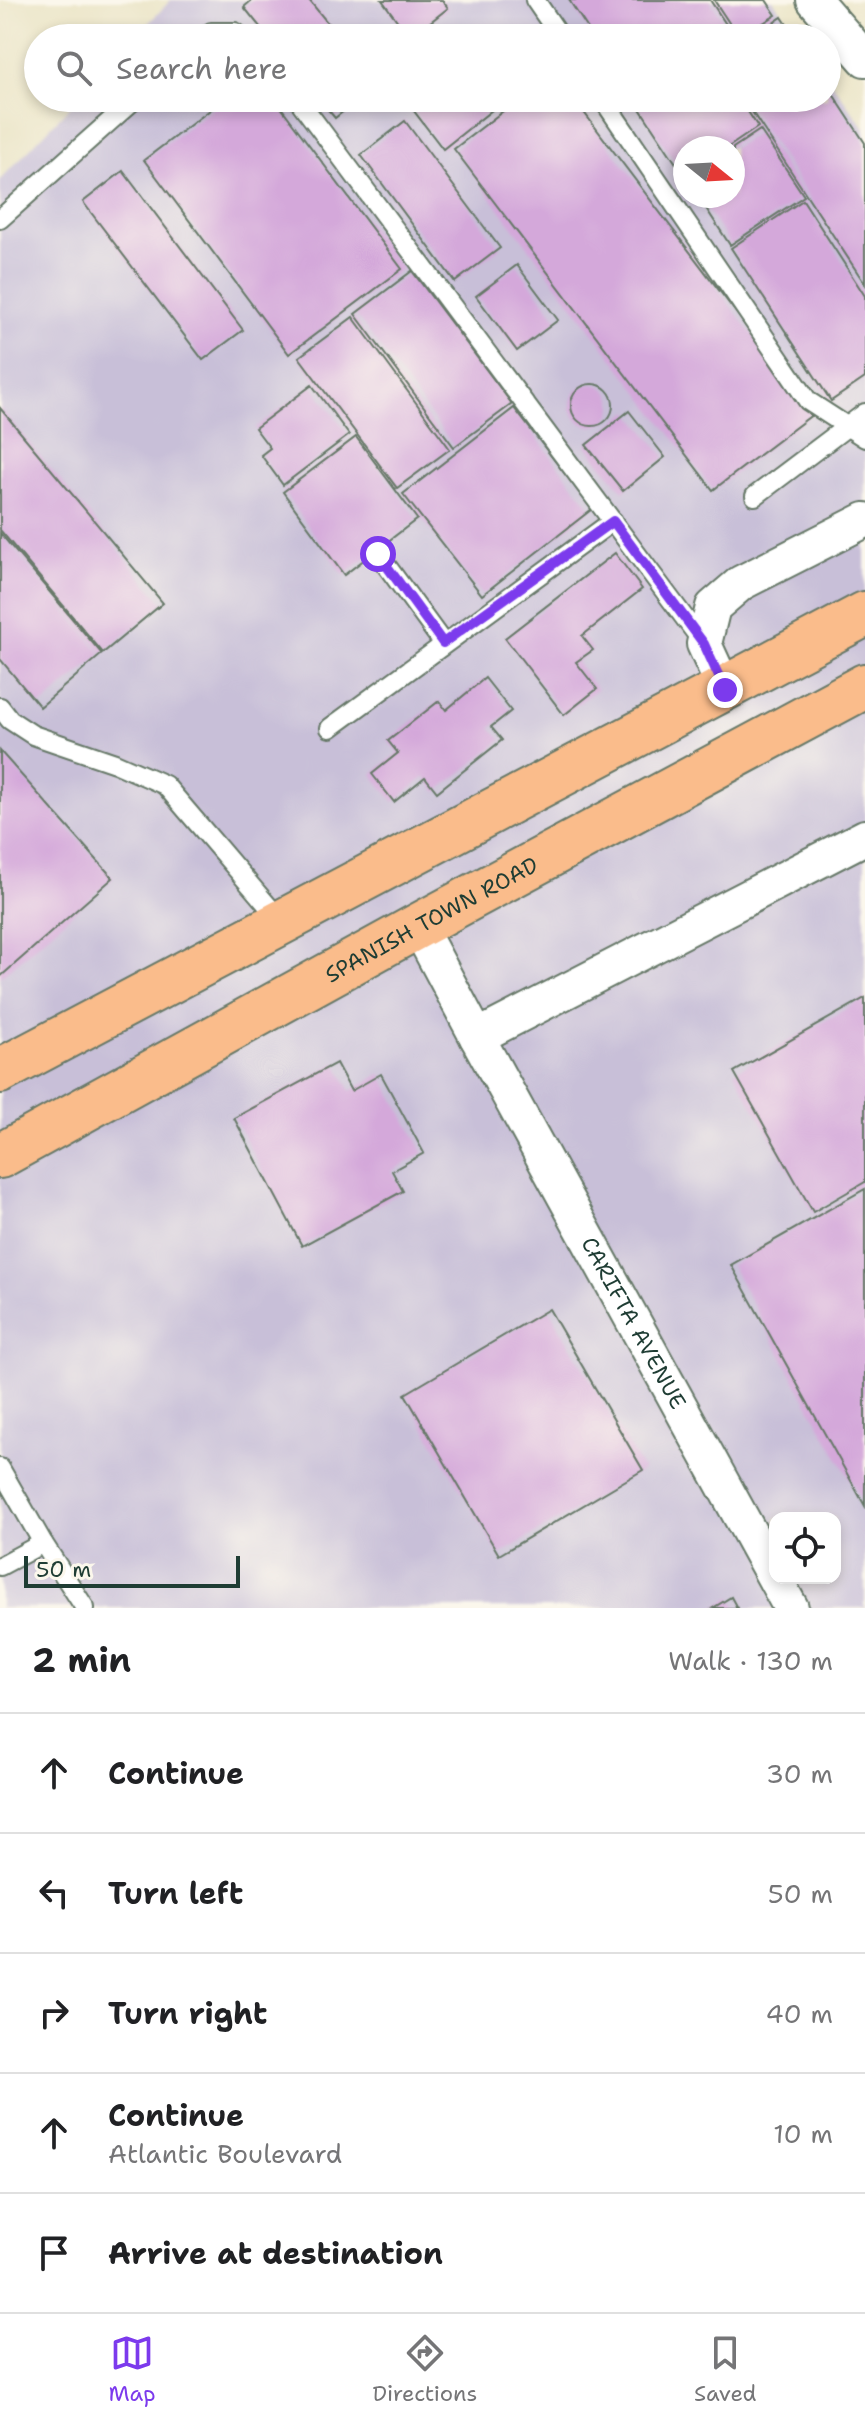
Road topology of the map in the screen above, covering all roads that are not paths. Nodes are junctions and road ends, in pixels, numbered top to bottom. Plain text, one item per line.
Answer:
1 (535, 0) edge
2 (814, 0) edge
3 (551, 24) edge
4 (835, 24) edge
5 (841, 31) edge
6 (865, 59) edge
7 (120, 112) edge
8 (307, 112) edge
9 (612, 112) edge
10 (0, 219) edge
11 (865, 413) edge
12 (849, 426) junction
13 (865, 438) edge
14 (755, 496) dead end
15 (865, 520) edge
16 (613, 521) junction
17 (378, 554) dead end
18 (865, 614) edge
19 (443, 643) junction
20 (704, 644) junction
21 (865, 686) edge
22 (725, 690) junction
23 (0, 707) edge
24 (330, 728) dead end
25 (865, 837) edge
26 (280, 920) junction
27 (418, 926) junction
28 (477, 1037) junction
29 (0, 1071) edge
30 (0, 1156) edge
31 (0, 1468) edge
32 (43, 1543) junction
33 (0, 1566) edge
34 (85, 1608) edge
35 (791, 1608) edge

1 - 3 lane
2 - 4 street
5 - 6 street
7 - 10 lane
8 - 16 lane
9 - 12 lane
11 - 12 lane
12 - 13 lane
12 - 14 lane
15 - 20 street
16 - 19 lane
16 - 20 lane
17 - 19 lane
18 - 22 highway
19 - 24 lane
20 - 22 street
21 - 27 highway, SPANISH TOWN ROAD
22 - 26 highway
23 - 26 lane
25 - 28 street
26 - 29 highway
27 - 28 street, CARIFTA AVENUE
27 - 30 highway, SPANISH TOWN ROAD
28 - 35 street, CARIFTA AVENUE
31 - 32 lane
32 - 33 lane
32 - 34 lane

